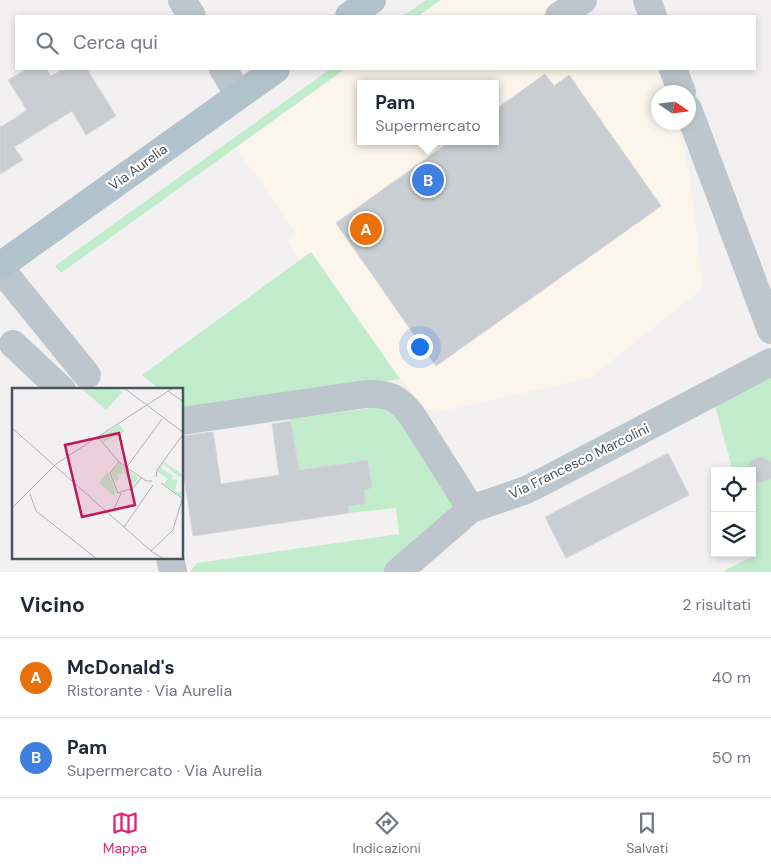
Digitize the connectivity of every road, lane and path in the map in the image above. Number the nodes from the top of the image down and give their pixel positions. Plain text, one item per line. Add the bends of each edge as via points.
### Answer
1 (182, 0) edge
2 (372, 0) edge
3 (583, 0) edge
4 (647, 0) edge
5 (191, 15) edge
6 (350, 15) edge
7 (560, 15) edge
8 (653, 15) edge
9 (224, 70) edge
10 (275, 70) edge
11 (673, 70) edge
12 (679, 85) edge
13 (239, 95) junction
14 (696, 130) edge
15 (0, 267) edge
16 (771, 330) edge
17 (13, 344) dead end
18 (771, 362) edge
19 (87, 375) dead end
20 (60, 388) edge
21 (184, 422) edge
22 (471, 509) junction
23 (400, 571) edge

1 - 5 street
2 - 6 main road
3 - 7 street
4 - 8 street
9 - 13 street
10 - 13 main road, Via Aurelia
11 - 12 street
13 - 15 main road, Via Aurelia
14 - 16 street
15 - 19 street
17 - 20 street
18 - 22 street, Via Francesco Marcolini via 526,490
21 - 22 street via 384,394 393,397 414,417
22 - 23 street, Via Francesco Marcolini

